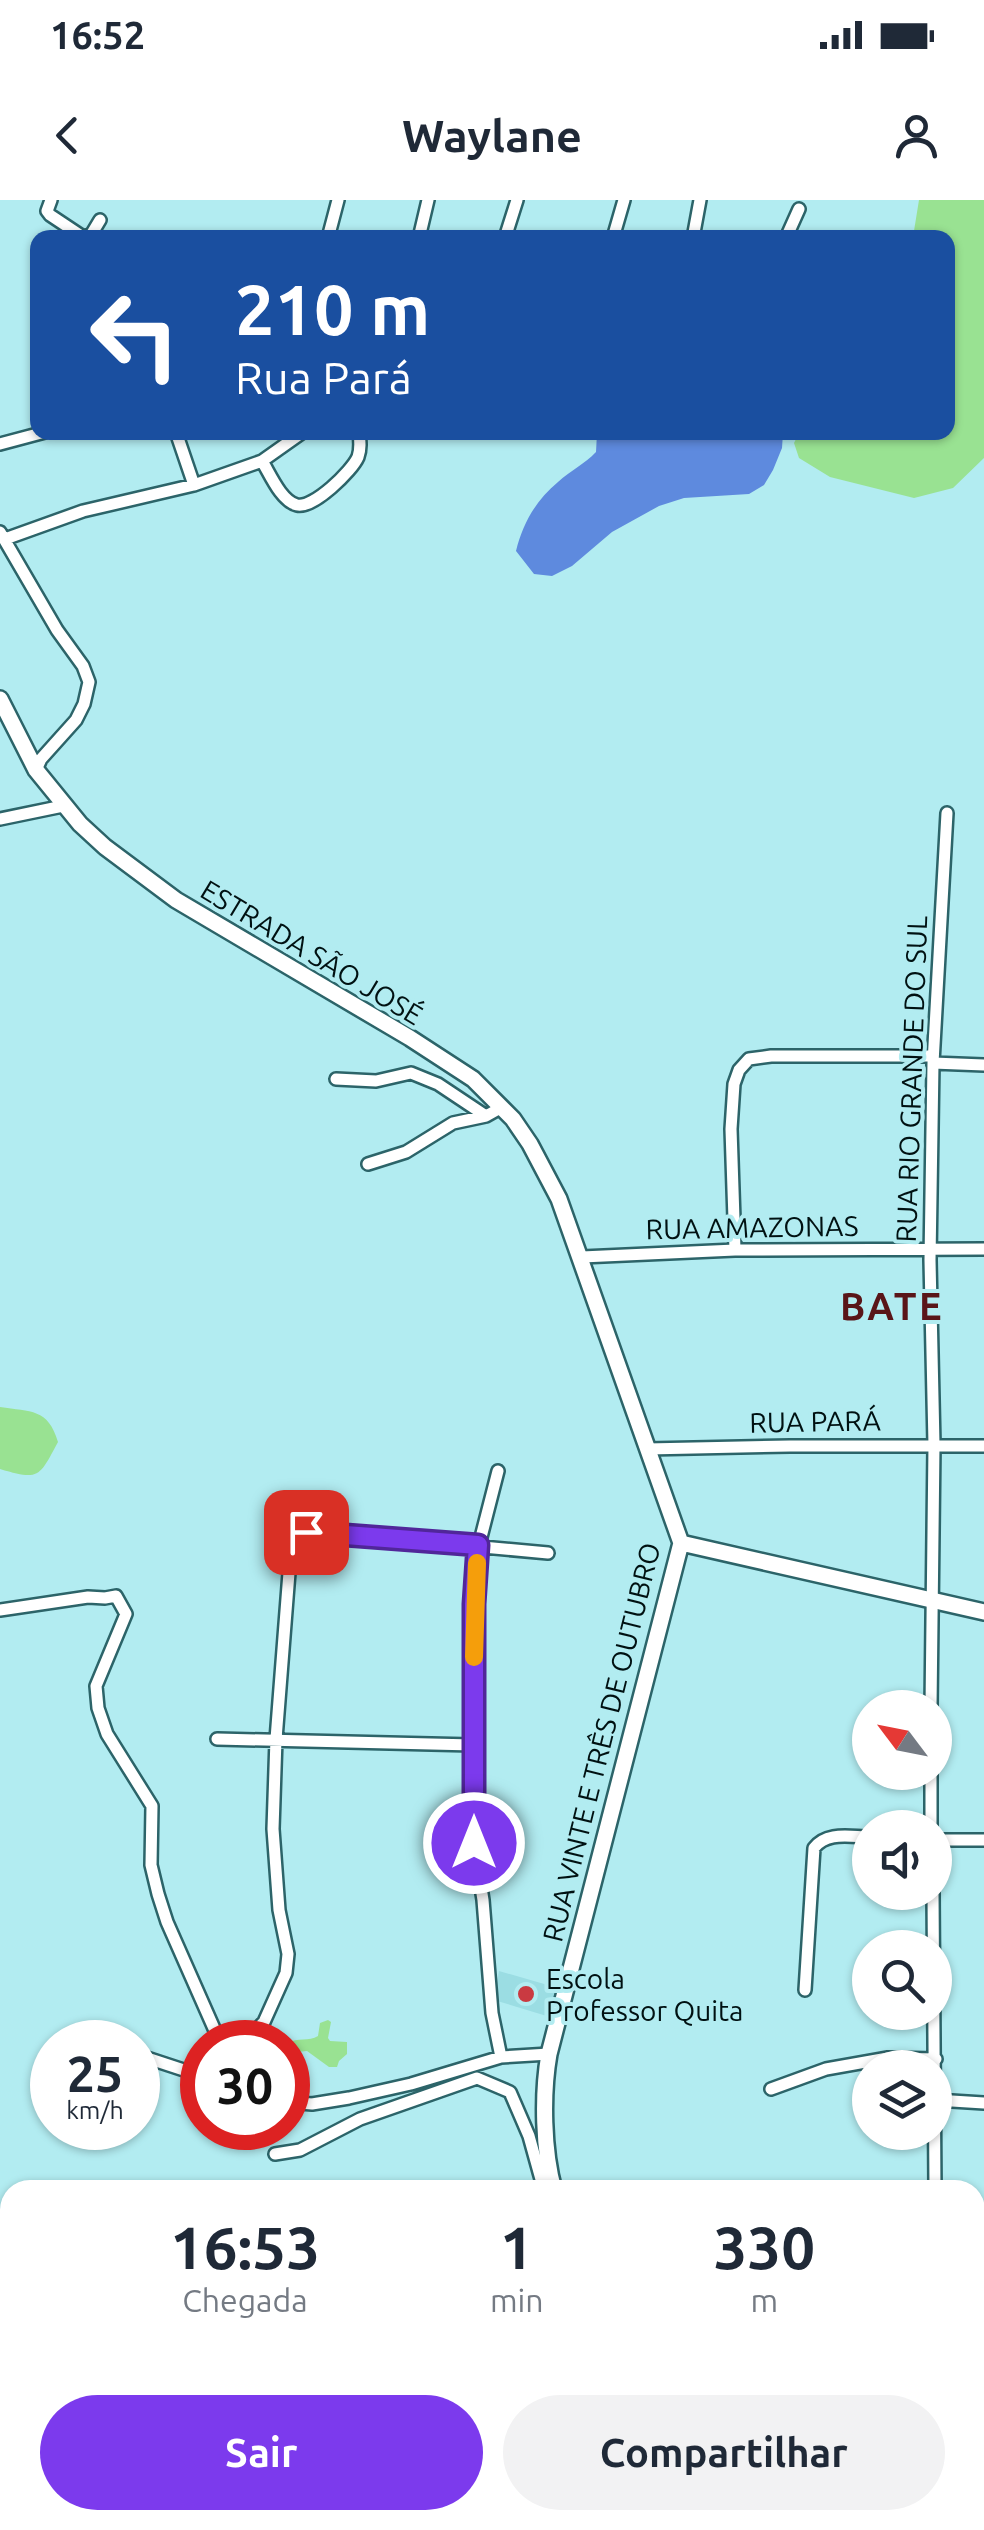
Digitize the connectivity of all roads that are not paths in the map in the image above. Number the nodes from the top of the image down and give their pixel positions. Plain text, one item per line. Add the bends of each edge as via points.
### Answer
1 (51, 200) edge
2 (338, 200) edge
3 (428, 200) edge
4 (517, 200) edge
5 (624, 200) edge
6 (700, 200) edge
7 (800, 209) dead end
8 (100, 220) dead end
9 (71, 230) edge
10 (93, 230) edge
11 (330, 230) edge
12 (421, 230) edge
13 (508, 230) edge
14 (615, 230) edge
15 (694, 230) edge
16 (790, 230) edge
17 (30, 436) edge
18 (179, 440) edge
19 (292, 440) edge
20 (359, 440) edge
21 (0, 444) edge
22 (262, 461) junction
23 (194, 486) junction
24 (2, 536) edge
25 (0, 699) edge
26 (36, 770) junction
27 (63, 806) junction
28 (947, 813) dead end
29 (0, 819) edge
30 (933, 1059) junction
31 (984, 1064) edge
32 (336, 1079) dead end
33 (502, 1108) junction
34 (486, 1116) junction
35 (368, 1164) dead end
36 (930, 1248) junction
37 (984, 1249) edge
38 (735, 1250) junction
39 (582, 1258) junction
40 (934, 1445) junction
41 (984, 1446) edge
42 (647, 1450) junction
43 (498, 1472) dead end
44 (681, 1542) junction
45 (478, 1545) junction
46 (548, 1553) dead end
47 (930, 1600) junction
48 (0, 1610) edge
49 (984, 1612) edge
50 (931, 1690) edge
51 (217, 1738) dead end
52 (276, 1738) junction
53 (474, 1745) junction
54 (852, 1837) edge
55 (952, 1840) edge
56 (984, 1840) edge
57 (933, 1910) edge
58 (805, 1990) dead end
59 (211, 2020) edge
60 (265, 2020) edge
61 (936, 2050) edge
62 (549, 2054) junction
63 (502, 2057) junction
64 (852, 2064) edge
65 (771, 2089) dead end
66 (952, 2101) edge
67 (984, 2103) edge
68 (310, 2104) edge
69 (936, 2150) edge
70 (275, 2154) dead end
71 (541, 2180) edge
72 (551, 2180) edge
73 (936, 2180) edge

1 - 9 street via 50,216
2 - 11 street
3 - 12 street
4 - 13 street
5 - 14 street
6 - 15 street
7 - 16 street
8 - 10 street
17 - 21 street
18 - 23 street
19 - 22 street
20 - 22 street via 352,468 304,505 286,497
22 - 23 street
23 - 24 street
24 - 26 street via 90,682 76,720
25 - 26 street, ESTRADA SÃO JOSÉ
26 - 27 street, ESTRADA SÃO JOSÉ
27 - 29 street
27 - 33 street, ESTRADA SÃO JOSÉ via 176,900 410,1038 473,1079
28 - 30 street, RUA RIO GRANDE DO SUL
30 - 31 street
30 - 36 street, RUA RIO GRANDE DO SUL
30 - 38 street via 750,1059 736,1077 730,1129
32 - 34 street via 376,1081 411,1073
33 - 34 street
33 - 39 street, ESTRADA SÃO JOSÉ via 546,1172
34 - 35 street via 453,1123 406,1152
36 - 37 street, RUA AMAZONAS
36 - 38 street, RUA AMAZONAS
36 - 40 street, RUA RIO GRANDE DO SUL
38 - 39 street, RUA AMAZONAS
39 - 42 street, RUA VINTE E TRÊS DE OUTUBRO
40 - 41 street, RUA PARÁ
40 - 42 street, RUA PARÁ
40 - 47 street, RUA RIO GRANDE DO SUL
42 - 44 street, RUA VINTE E TRÊS DE OUTUBRO
43 - 45 street
44 - 47 street
44 - 62 street, RUA VINTE E TRÊS DE OUTUBRO
45 - 46 street
45 - 52 street via 301,1535 290,1560
45 - 53 street
47 - 49 street
47 - 50 street, RUA RIO GRANDE DO SUL
48 - 59 street via 118,1598 126,1614 96,1686 98,1708 152,1806 151,1866 158,1894
51 - 52 street
52 - 53 street
52 - 60 street via 276,1880 288,1954
53 - 63 street via 474,1843
54 - 58 street via 827,1837 814,1848
55 - 56 street
57 - 61 street
62 - 63 street
62 - 72 street, RUA VINTE E TRÊS DE OUTUBRO via 544,2103
63 - 68 street
64 - 65 street
66 - 67 street
69 - 73 street
70 - 71 street via 300,2150 360,2119 477,2078 510,2092

